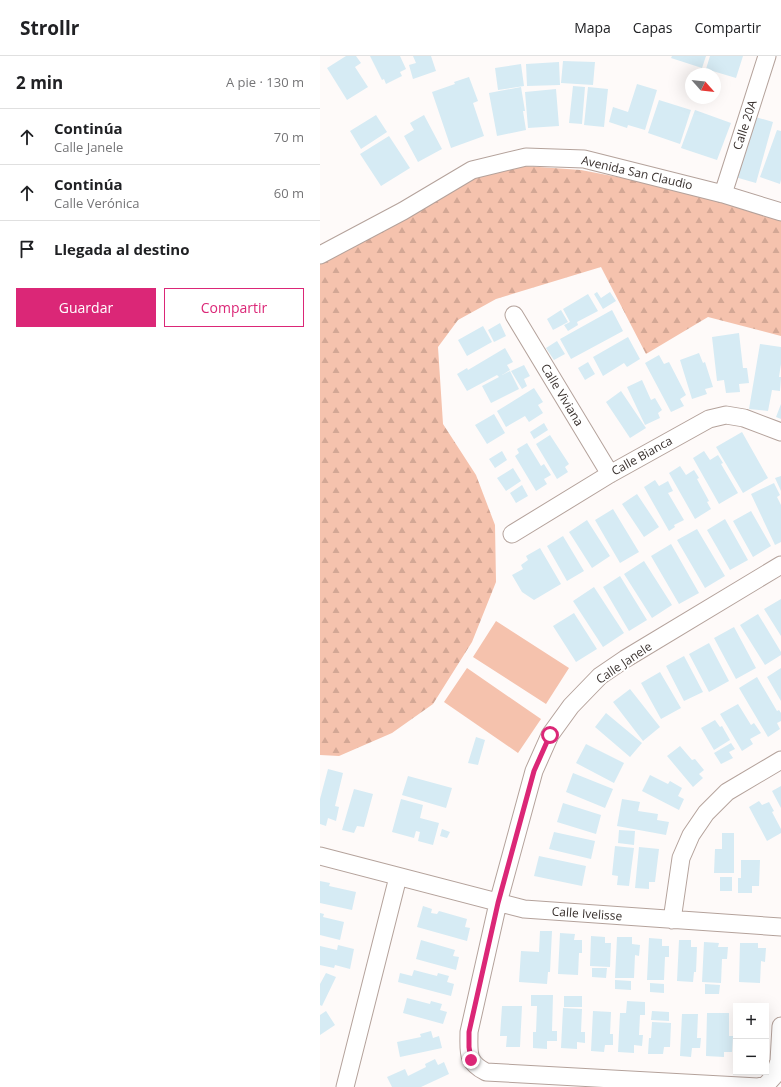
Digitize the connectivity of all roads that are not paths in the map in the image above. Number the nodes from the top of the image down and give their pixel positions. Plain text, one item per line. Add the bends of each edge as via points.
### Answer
1 (767, 56) edge
2 (722, 194) junction
3 (781, 212) edge
4 (320, 255) edge
5 (514, 316) dead end
6 (781, 432) edge
7 (610, 474) junction
8 (512, 534) dead end
9 (781, 565) edge
10 (781, 760) edge
11 (320, 856) edge
12 (398, 877) junction
13 (498, 903) junction
14 (672, 920) junction
15 (781, 927) edge
16 (781, 1026) edge
17 (345, 1087) edge

1 - 2 street, Calle 20A
2 - 3 street, Avenida San Claudio
2 - 4 street, Avenida San Claudio via 584,159 526,158 472,170 403,211
5 - 7 street, Calle Viviana
6 - 7 street, Calle Bianca via 744,418 726,415 709,419
7 - 8 street, Calle Bianca
9 - 13 street, Calle Janele via 625,659 600,676 571,706 550,735 534,771
10 - 14 street via 727,792 691,835 681,858
11 - 12 street, Calle Ivelisse
12 - 13 street, Calle Ivelisse
12 - 17 street
13 - 14 street, Calle Ivelisse via 524,909
13 - 16 street, Calle Janele via 469,1032 471,1060 486,1072 758,1087 766,1085 774,1076 779,1061
14 - 15 street, Calle Ivelisse

